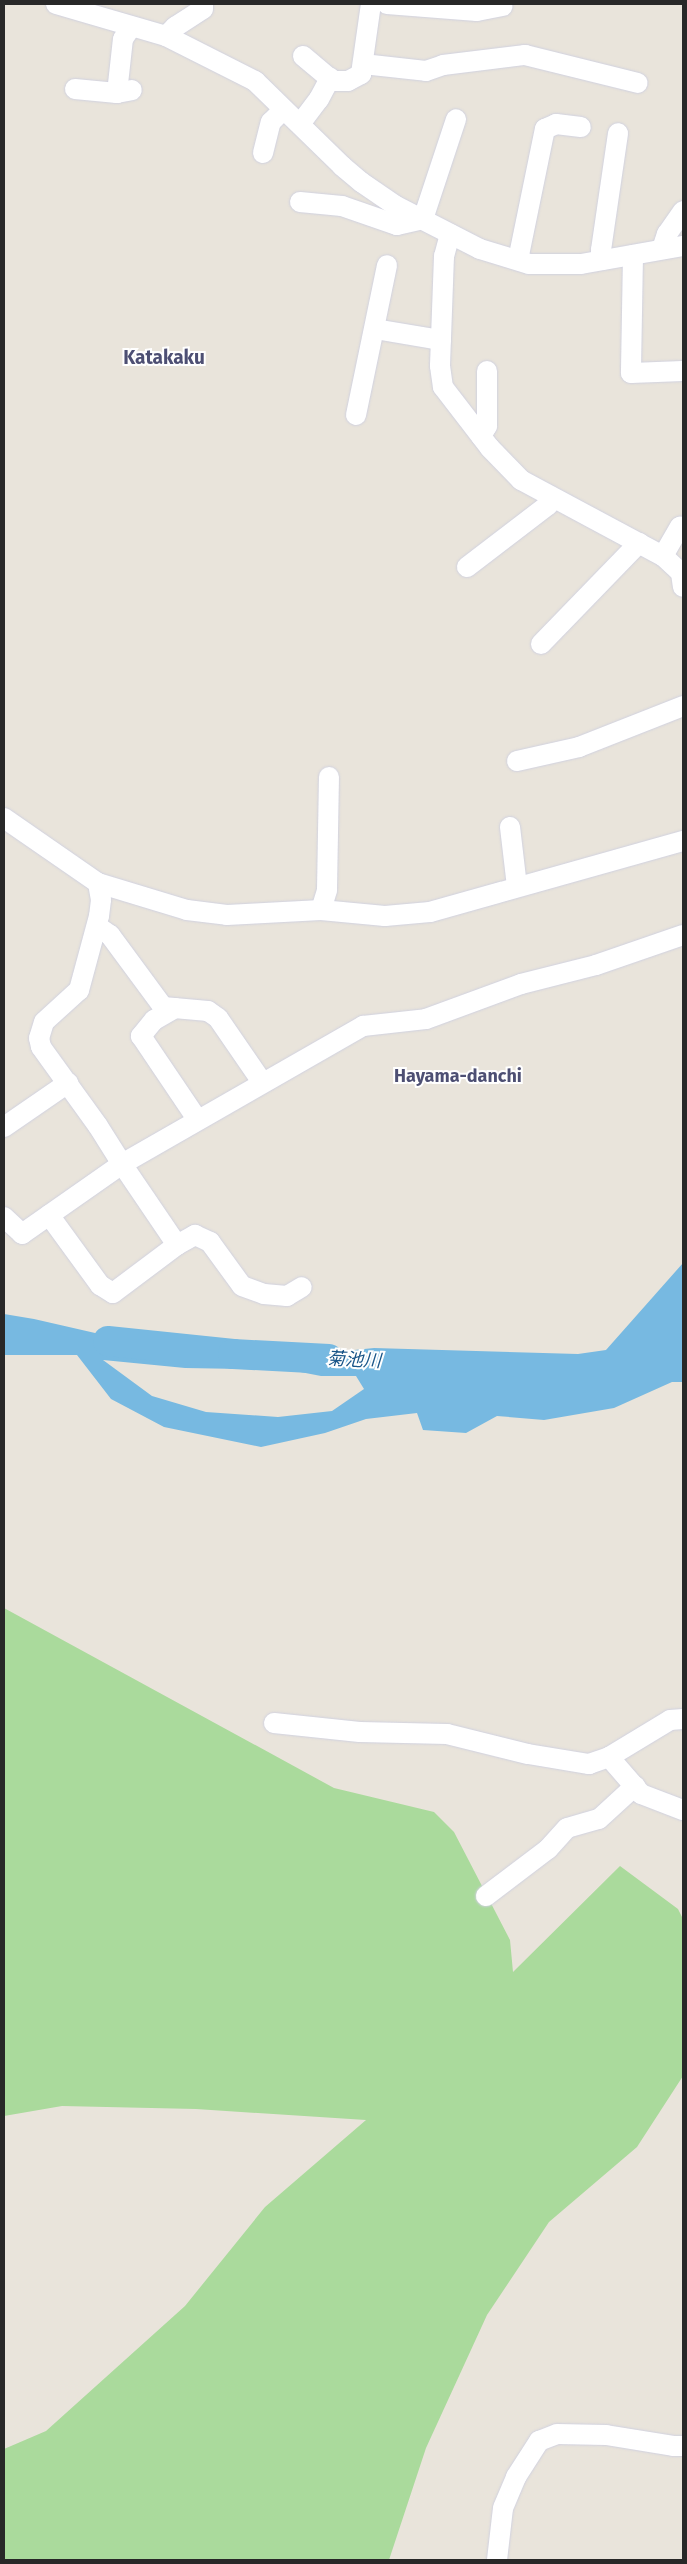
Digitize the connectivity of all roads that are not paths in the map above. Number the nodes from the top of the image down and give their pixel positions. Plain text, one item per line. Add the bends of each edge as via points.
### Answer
1 (56, 4) edge
2 (203, 4) edge
3 (371, 4) edge
4 (387, 4) edge
5 (503, 6) dead end
6 (130, 27) junction
7 (166, 36) junction
8 (303, 56) dead end
9 (363, 64) junction
10 (330, 78) junction
11 (638, 83) dead end
12 (74, 89) dead end
13 (283, 110) junction
14 (456, 119) dead end
15 (300, 124) junction
16 (581, 127) dead end
17 (618, 134) dead end
18 (263, 153) dead end
19 (300, 202) dead end
20 (683, 212) edge
21 (423, 219) junction
22 (450, 234) junction
23 (683, 246) edge
24 (662, 249) junction
25 (633, 255) junction
26 (518, 260) junction
27 (602, 260) junction
28 (387, 265) dead end
29 (375, 329) junction
30 (440, 340) junction
31 (487, 371) dead end
32 (683, 371) edge
33 (356, 415) dead end
34 (481, 436) junction
35 (550, 496) junction
36 (683, 527) edge
37 (639, 543) junction
38 (663, 556) junction
39 (468, 567) dead end
40 (683, 585) edge
41 (541, 644) dead end
42 (683, 706) edge
43 (517, 760) dead end
44 (329, 776) dead end
45 (4, 818) edge
46 (510, 827) dead end
47 (683, 841) edge
48 (98, 883) junction
49 (517, 886) junction
50 (321, 910) junction
51 (97, 926) junction
52 (683, 936) edge
53 (175, 1008) junction
54 (262, 1082) junction
55 (68, 1083) junction
56 (197, 1119) junction
57 (4, 1127) edge
58 (122, 1164) junction
59 (49, 1215) junction
60 (4, 1217) edge
61 (176, 1245) junction
62 (302, 1287) dead end
63 (683, 1719) edge
64 (274, 1723) dead end
65 (609, 1757) junction
66 (635, 1786) junction
67 (683, 1810) edge
68 (486, 1896) dead end
69 (683, 2446) edge
70 (497, 2560) edge

1 - 6 street
2 - 7 street via 203,9
3 - 9 street
4 - 5 street via 478,11
6 - 7 street
6 - 12 street via 123,39 124,91
7 - 13 street via 255,81
8 - 10 street
9 - 10 street via 361,74 348,81
9 - 11 street via 426,71 443,65 525,55
10 - 15 street via 320,98
13 - 15 street
13 - 18 street via 271,122
14 - 21 street
15 - 21 street via 361,182 396,206
16 - 26 street via 556,124 545,129
17 - 27 street
19 - 21 street via 342,206 397,225
20 - 24 street via 667,234
21 - 22 street
22 - 26 street via 480,249
22 - 30 street via 444,256
23 - 24 street
24 - 25 street
25 - 27 street
25 - 32 street via 631,373
26 - 27 street via 529,264 581,264
28 - 29 street
29 - 30 street
29 - 33 street
30 - 34 street via 443,386
31 - 34 street via 487,426
34 - 35 street via 521,480
35 - 37 street
35 - 39 street via 548,505
36 - 38 street
37 - 38 street
37 - 41 street
38 - 40 street via 681,573
42 - 43 street via 579,747
44 - 50 street via 327,890
45 - 48 street
46 - 49 street
47 - 49 street
48 - 50 street via 201,913 245,915
48 - 51 street via 101,900
49 - 50 street via 430,912 385,916
51 - 53 street via 110,935 163,1007
51 - 55 street via 80,990 44,1022 39,1038
52 - 54 street via 596,965 521,984 426,1020 363,1026
53 - 54 street via 208,1011 218,1018
53 - 56 street via 154,1020 141,1036
54 - 56 street
55 - 57 street
55 - 58 street
56 - 58 street
58 - 59 street
58 - 61 street
59 - 60 street via 22,1234
59 - 61 street via 100,1285 113,1293
61 - 62 street via 194,1235 210,1242 242,1286 264,1294 288,1296
63 - 65 street via 670,1720
64 - 65 street via 360,1732 447,1734 528,1754 589,1764
65 - 66 street
66 - 67 street via 641,1794
66 - 68 street via 599,1819 567,1828 548,1848
69 - 70 street via 596,2435 557,2434 539,2441 516,2477 502,2508

